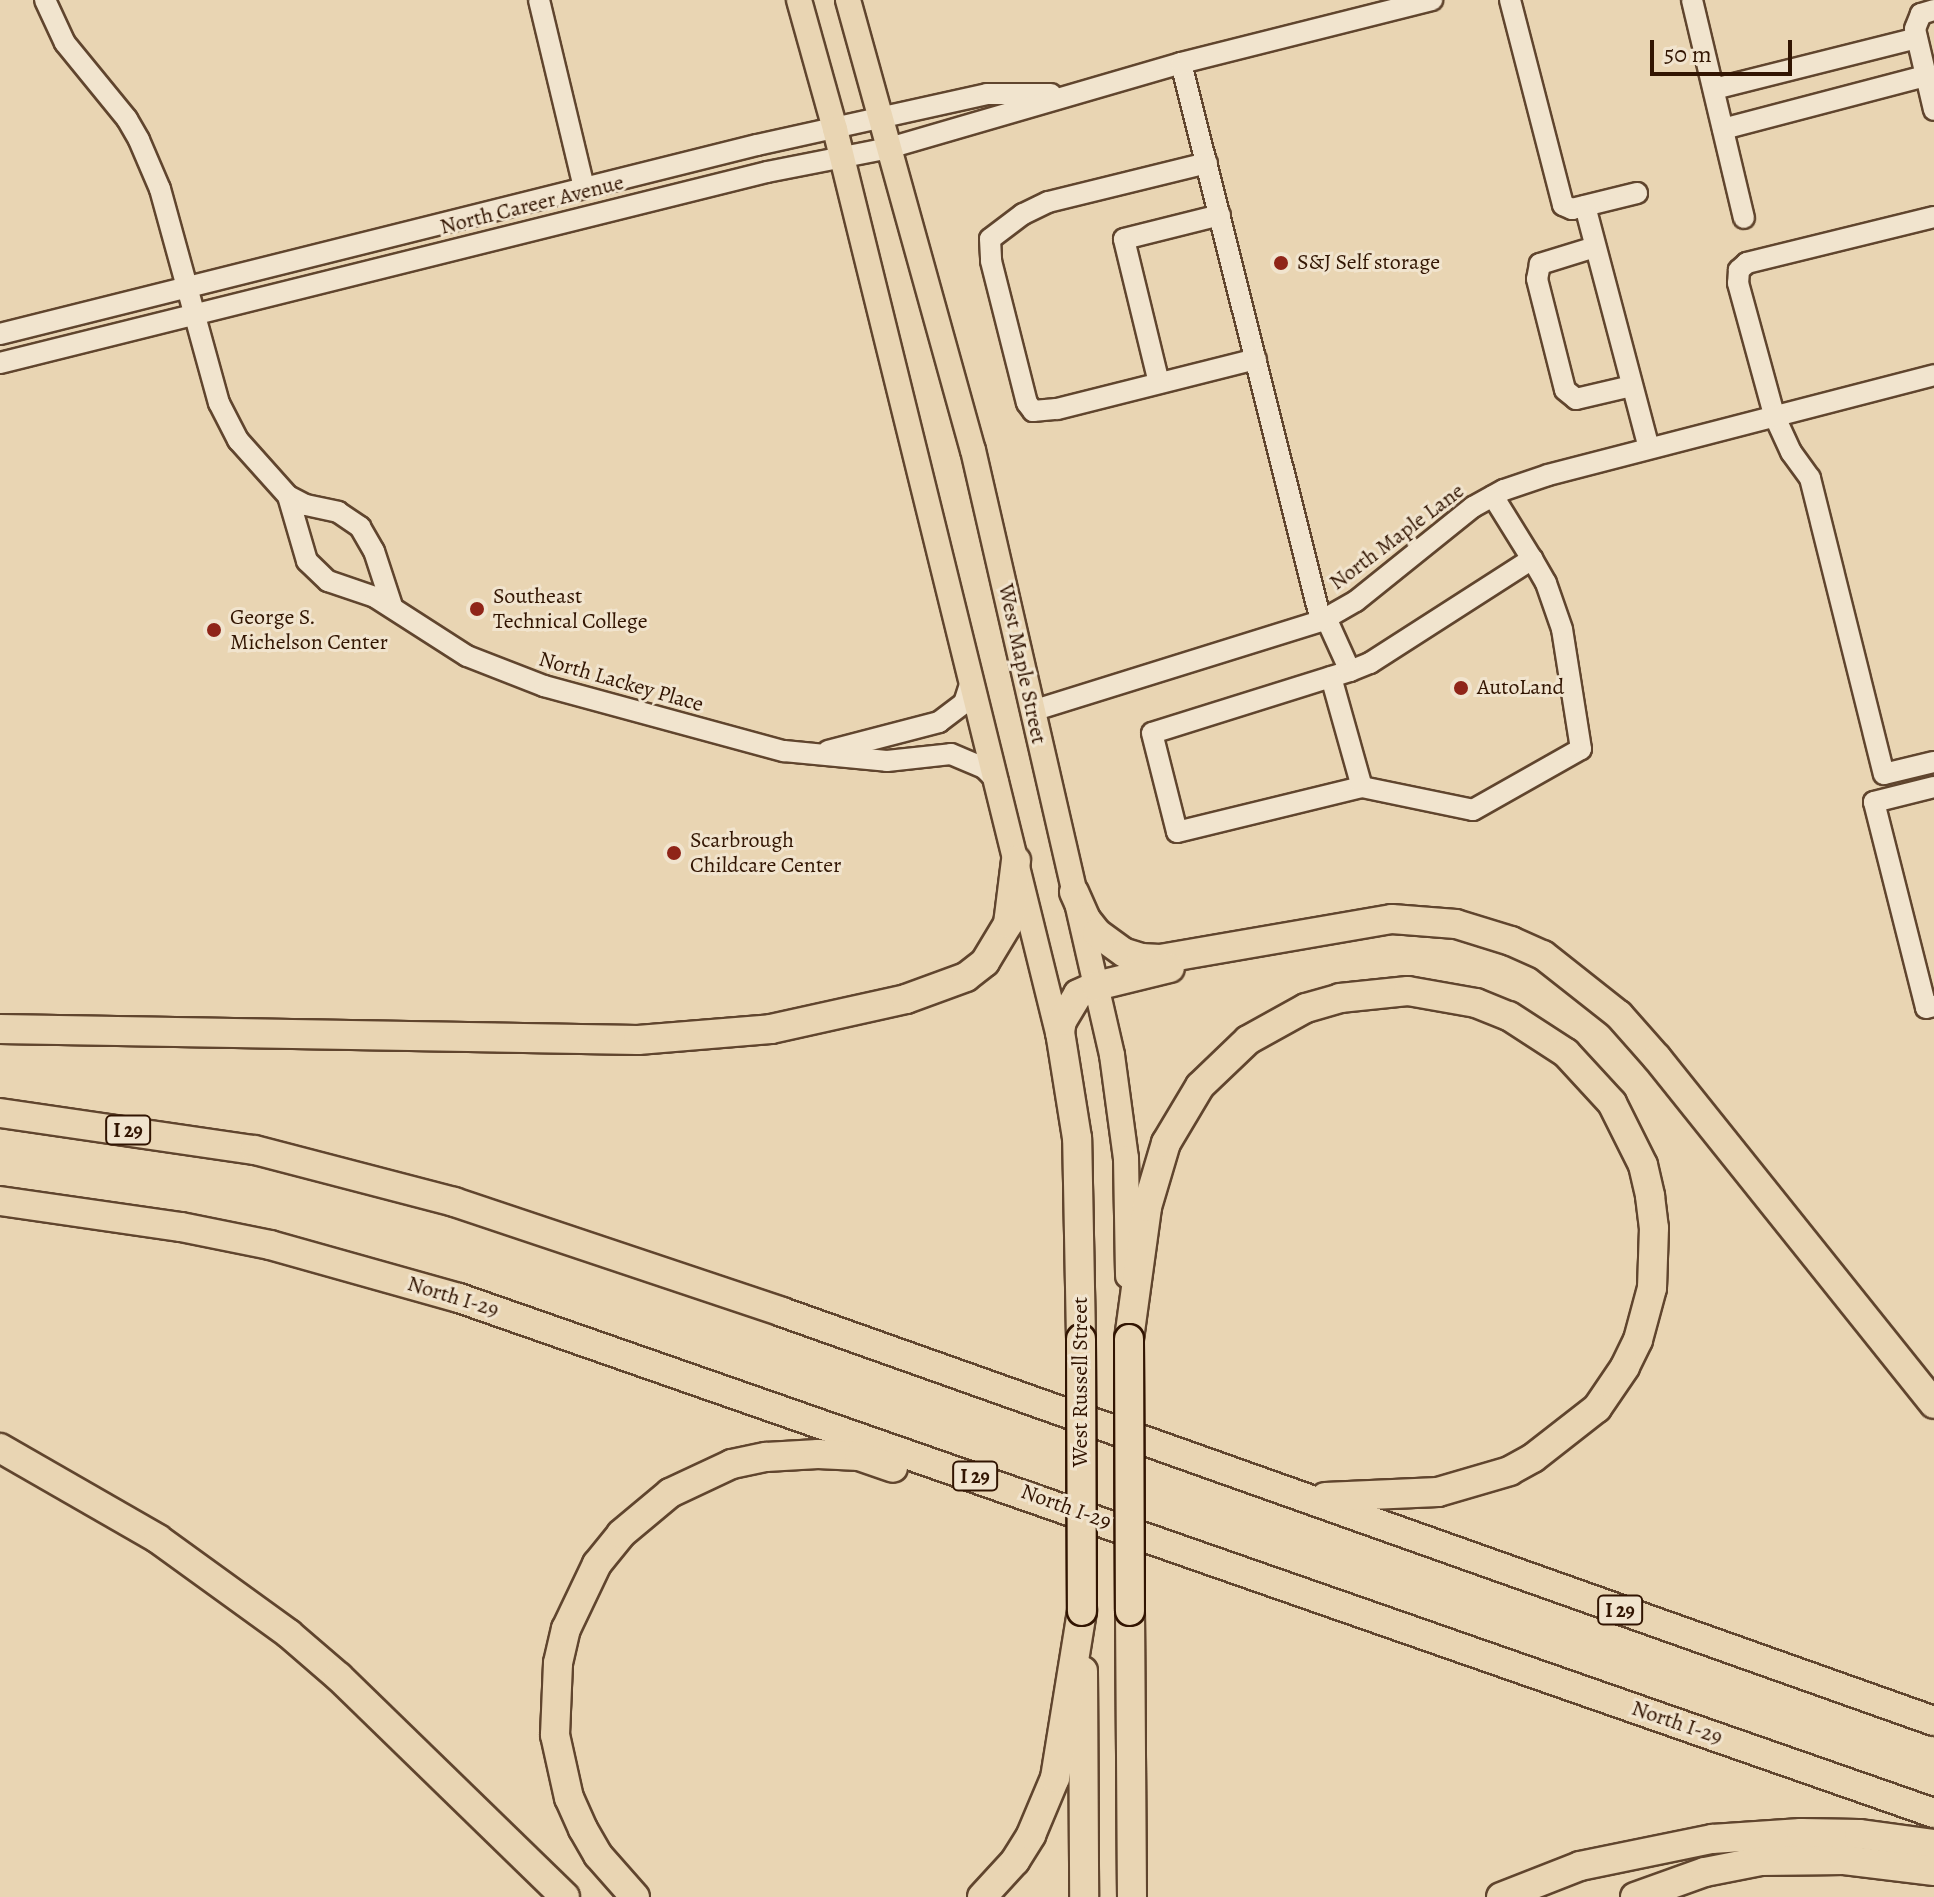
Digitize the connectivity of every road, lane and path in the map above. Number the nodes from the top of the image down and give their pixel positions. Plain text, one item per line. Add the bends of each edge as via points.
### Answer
1 (45, 0) edge
2 (539, 0) edge
3 (799, 0) edge
4 (848, 0) edge
5 (1432, 0) edge
6 (1510, 0) edge
7 (1692, 0) edge
8 (1934, 10) edge
9 (1917, 38) junction
10 (1181, 63) junction
11 (1925, 76) junction
12 (1714, 89) junction
13 (1076, 94) junction
14 (1934, 110) edge
15 (880, 117) junction
16 (835, 129) junction
17 (1723, 129) junction
18 (889, 148) junction
19 (842, 158) junction
20 (1207, 163) junction
21 (584, 188) junction
22 (1637, 193) dead end
23 (1585, 206) junction
24 (1220, 215) junction
25 (1934, 217) edge
26 (1744, 218) dead end
27 (1595, 247) junction
28 (187, 287) junction
29 (195, 315) junction
30 (0, 334) edge
31 (1256, 359) junction
32 (0, 363) edge
33 (1934, 375) edge
34 (1159, 383) junction
35 (1632, 386) junction
36 (1774, 415) junction
37 (1649, 448) junction
38 (288, 496) junction
39 (1493, 496) junction
40 (1532, 559) junction
41 (392, 606) junction
42 (1324, 619) junction
43 (1341, 674) junction
44 (972, 679) junction
45 (1032, 711) junction
46 (806, 755) junction
47 (1934, 762) edge
48 (998, 782) junction
49 (1362, 787) junction
50 (1934, 787) edge
51 (1016, 861) junction
52 (1074, 892) junction
53 (1326, 929) junction
54 (1096, 986) junction
55 (1934, 1006) edge
56 (0, 1029) edge
57 (1065, 1061) junction
58 (0, 1113) edge
59 (0, 1201) edge
60 (1129, 1339) junction
61 (1934, 1404) edge
62 (0, 1448) edge
63 (1039, 1497) junction
64 (1308, 1498) junction
65 (1082, 1611) junction
66 (1934, 1721) edge
67 (1934, 1813) edge
68 (1934, 1844) edge
69 (1934, 1871) edge
70 (565, 1897) edge
71 (635, 1897) edge
72 (982, 1897) edge
73 (1084, 1897) edge
74 (1132, 1897) edge
75 (1501, 1897) edge
76 (1635, 1897) edge

1 - 28 street, North Lackey Place via 65,43 139,140 160,189
2 - 21 street
3 - 16 main road
4 - 15 main road, West Maple Street
5 - 10 street, North Career Avenue
6 - 23 street via 1563,205
7 - 12 street
8 - 9 street via 1916,21
9 - 11 street
9 - 12 street
10 - 13 street, North Career Avenue
10 - 20 street
11 - 14 street
11 - 17 street
12 - 17 street
13 - 15 street, North Career Avenue via 987,94
13 - 18 street, North Career Avenue
15 - 16 street, North Career Avenue
15 - 18 main road, West Maple Street
16 - 19 main road
16 - 21 street, North Career Avenue
17 - 26 street
18 - 19 street, North Career Avenue
18 - 45 main road, West Maple Street via 973,450
19 - 29 street, North Career Avenue via 767,172
19 - 44 main road
20 - 24 street
20 - 34 street via 1048,202 1023,214 990,239 988,247 1033,411
21 - 28 street, North Career Avenue
22 - 23 street
23 - 27 street
24 - 31 street
24 - 34 street via 1124,239
25 - 36 street via 1747,263 1739,270 1743,305
27 - 35 street
27 - 35 street via 1540,264 1537,279 1565,390 1576,399
28 - 29 street, North Lackey Place
28 - 30 street, North Career Avenue
29 - 32 street, North Career Avenue
29 - 38 street, North Lackey Place via 227,421
31 - 34 street
31 - 42 street
33 - 36 street, North Maple Lane
35 - 37 street
36 - 37 street, North Maple Lane
36 - 47 street via 1810,478 1884,774
37 - 39 street, North Maple Lane
38 - 41 street, North Lackey Place via 338,512 360,527
38 - 41 street, North Lackey Place via 302,549 316,571 328,581
39 - 40 street
39 - 42 street, North Maple Lane via 1442,530 1356,601
40 - 43 street via 1370,663
40 - 49 street via 1562,629 1581,749 1473,810
41 - 46 street, North Lackey Place via 440,641 497,670
42 - 43 street
42 - 45 street, North Maple Lane
43 - 49 street
43 - 49 street via 1152,733 1177,832
44 - 46 street, North Lackey Place via 964,703 939,722
44 - 48 main road
45 - 52 main road, West Maple Street
46 - 48 street, North Lackey Place via 887,761 951,754 984,768
48 - 51 main road
50 - 55 street via 1874,802 1926,1008
51 - 56 highway via 1008,924 985,962 966,977 906,999 771,1029 638,1040
51 - 57 main road
52 - 53 highway via 1097,933 1141,958
52 - 54 main road, West Maple Street
53 - 54 highway
53 - 61 highway via 1392,919 1456,924 1532,950 1586,986 1657,1058
54 - 57 highway, West Russell Street via 1078,994 1062,1021
54 - 60 main road, West Maple Street via 1126,1158
57 - 65 highway, West Russell Street, bridge via 1078,1153
58 - 64 highway, I 29 via 255,1150 454,1202
59 - 63 highway, North I-29 / I 29 via 270,1245 430,1289
60 - 64 highway via 1147,1207 1166,1143 1200,1086 1248,1040 1306,1008 1340,998 1408,991 1476,1003 1509,1016 1566,1053 1612,1103 1643,1165 1650,1196 1652,1288 1625,1367 1597,1408 1510,1471 1438,1492
60 - 74 highway, bridge
62 - 70 highway via 158,1539 289,1634
63 - 67 highway, North I-29 / I 29
63 - 71 highway via 970,1494 859,1456 792,1454 732,1464 701,1477 670,1493 621,1534 597,1564 566,1629 558,1663 555,1735 569,1798 583,1829
64 - 66 highway, I 29
65 - 72 highway via 1055,1778 1015,1861
65 - 73 highway, West Russell Street
68 - 75 highway via 1859,1834 1712,1839 1580,1866
69 - 76 highway via 1844,1860 1761,1861 1705,1872

